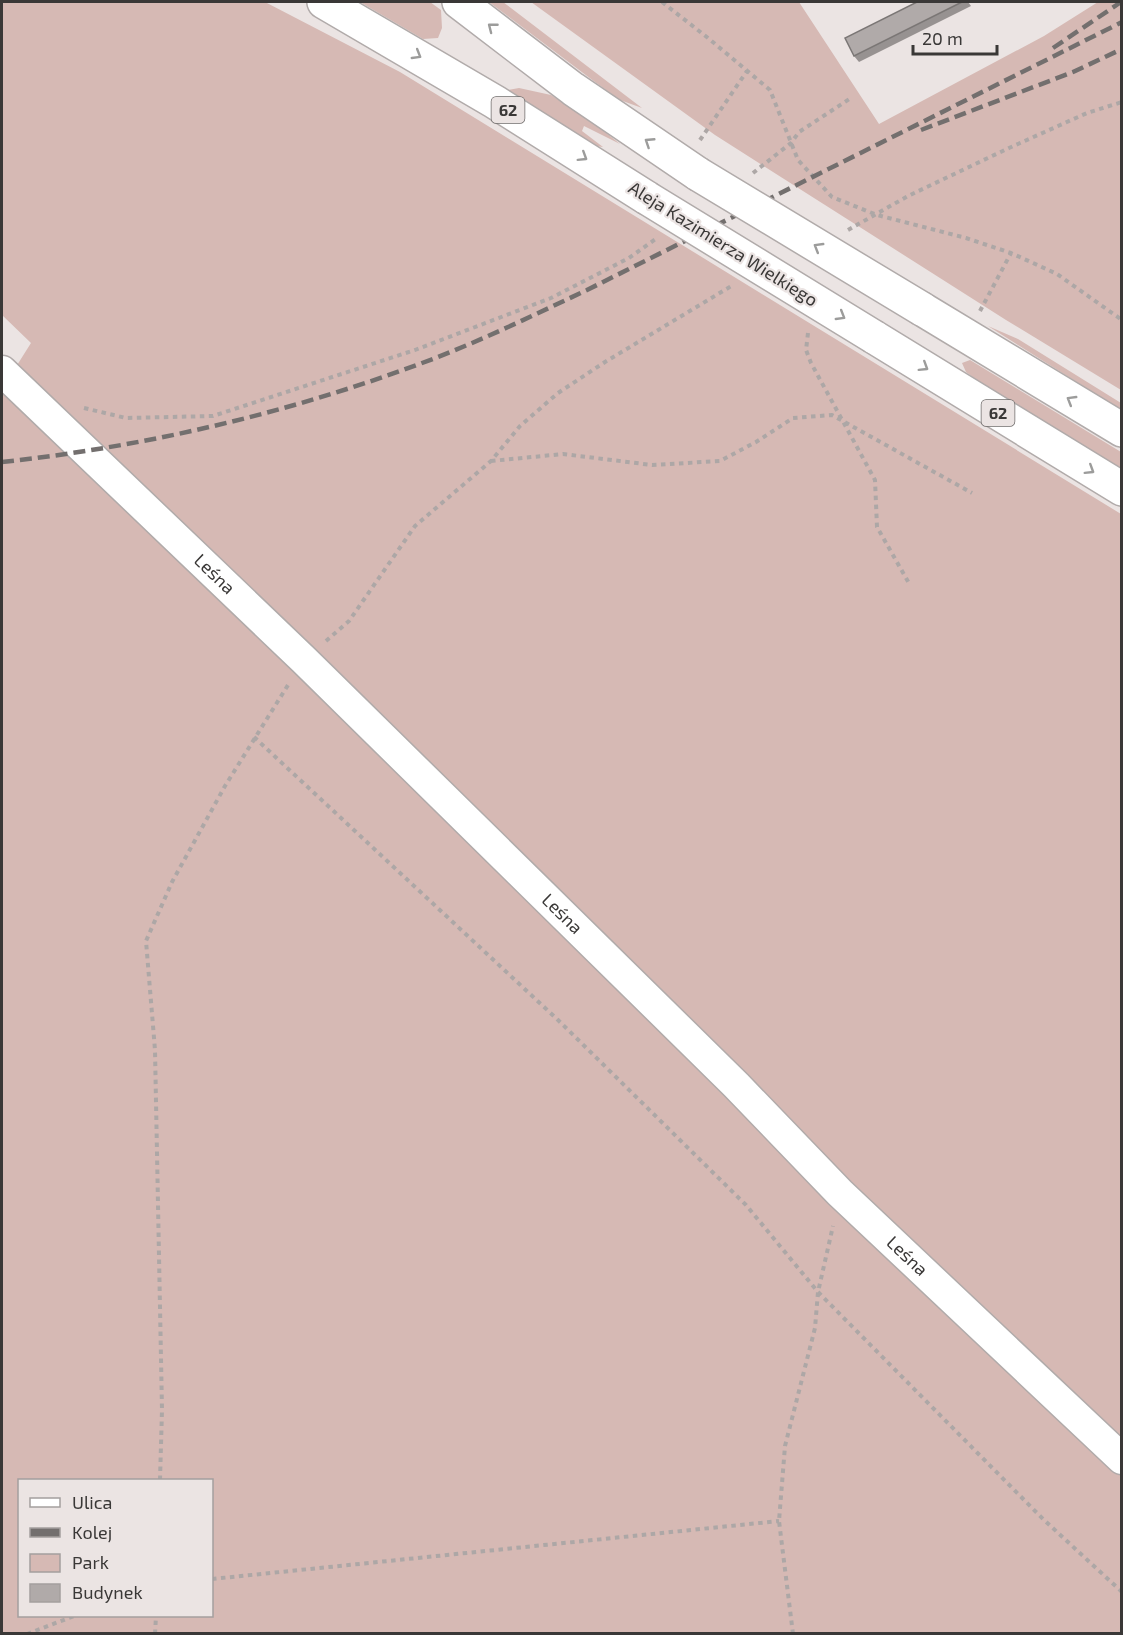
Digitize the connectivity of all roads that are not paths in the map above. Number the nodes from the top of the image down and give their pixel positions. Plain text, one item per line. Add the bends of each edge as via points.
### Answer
1 (324, 2) edge
2 (459, 2) edge
3 (2, 370) edge
4 (1122, 430) edge
5 (1122, 489) edge
6 (1122, 1460) edge

1 -> 5 main road, Aleja Kazimierza Wielkiego / 62, bridge via 495,102
4 -> 2 main road, bridge via 698,174 573,89
3 - 6 street, Leśna via 304,660 736,1085 840,1193

